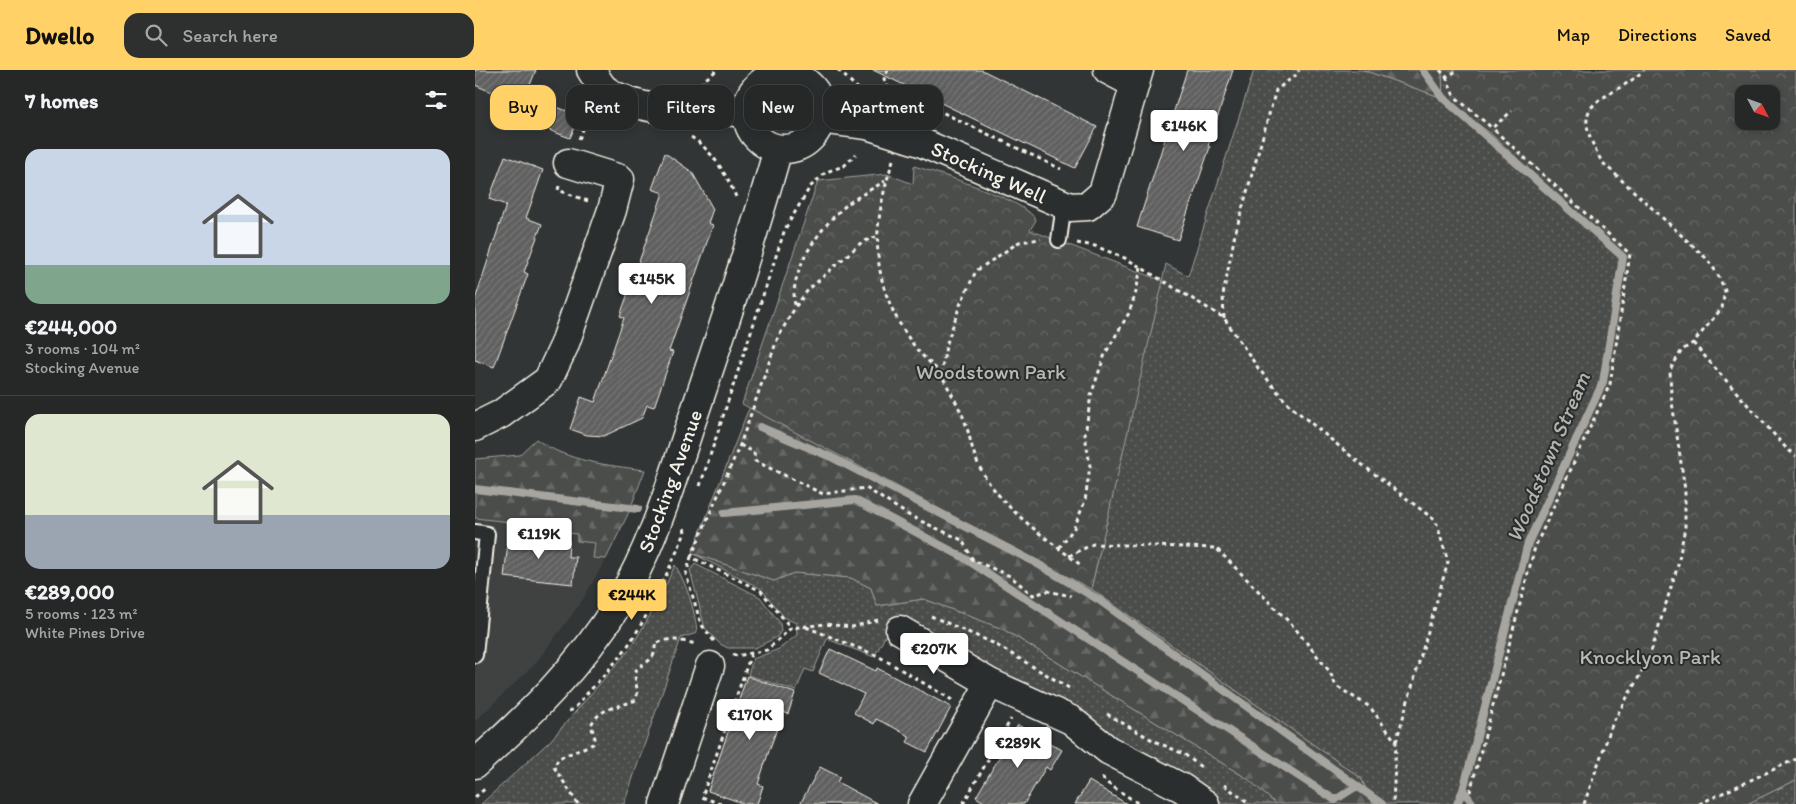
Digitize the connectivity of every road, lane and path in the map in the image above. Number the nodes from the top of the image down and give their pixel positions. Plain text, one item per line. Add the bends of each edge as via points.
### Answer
1 (591, 70) edge
2 (717, 70) edge
3 (838, 70) edge
4 (888, 70) edge
5 (1108, 70) edge
6 (1299, 70) edge
7 (1439, 70) edge
8 (1458, 70) edge
9 (1644, 70) edge
10 (790, 73) edge
11 (1137, 77) edge
12 (1446, 77) junction
13 (702, 85) edge
14 (759, 85) edge
15 (854, 85) edge
16 (1512, 111) dead end
17 (744, 112) edge
18 (820, 119) junction
19 (1492, 128) junction
20 (582, 130) edge
21 (752, 130) edge
22 (900, 135) junction
23 (698, 142) dead end
24 (778, 149) junction
25 (856, 154) dead end
26 (568, 163) junction
27 (1061, 168) dead end
28 (886, 180) junction
29 (590, 205) dead end
30 (736, 205) dead end
31 (1067, 206) junction
32 (876, 237) junction
33 (1059, 240) junction
34 (1141, 267) junction
35 (795, 306) junction
36 (1224, 318) junction
37 (1693, 343) junction
38 (941, 375) junction
39 (475, 427) edge
40 (740, 445) junction
41 (1796, 456) edge
42 (697, 491) dead end
43 (475, 532) edge
44 (1059, 548) junction
45 (1069, 556) junction
46 (691, 557) junction
47 (1082, 566) dead end
48 (1071, 596) dead end
49 (804, 626) dead end
50 (900, 630) dead end
51 (711, 638) junction
52 (717, 653) junction
53 (751, 654) junction
54 (475, 655) edge
55 (990, 683) junction
56 (959, 695) dead end
57 (1015, 712) dead end
58 (1396, 742) junction
59 (1796, 760) edge
60 (475, 764) edge
61 (1102, 773) dead end
62 (1470, 792) dead end
63 (578, 804) edge
64 (664, 804) edge
65 (721, 804) edge
66 (922, 804) edge
67 (963, 804) edge
68 (1139, 804) edge
69 (1205, 804) edge
70 (1393, 804) edge
71 (1584, 804) edge
72 (1699, 804) edge

1 - 17 street via 603,88 635,104
2 - 13 path
3 - 15 path
4 - 27 path via 884,79 887,86
5 - 11 street
6 - 36 path via 1276,90 1235,234 1223,295
7 - 12 path
8 - 12 path
9 - 37 path via 1591,106 1585,122 1602,162 1706,258 1717,272 1725,290 1722,308
10 - 14 street via 769,78
10 - 18 street via 811,86 821,107
11 - 31 street via 1103,192 1088,206
12 - 19 path via 1455,96
16 - 19 path
18 - 22 street, Stocking Well via 867,125
18 - 24 street via 810,139 790,149
19 - 62 path via 1630,254 1610,384 1535,546
20 - 26 path
21 - 24 street via 759,140
22 - 28 path
22 - 31 street, Stocking Well
23 - 30 path via 710,152 736,196
24 - 60 street, Stocking Avenue via 750,247 666,498 631,581 572,669
25 - 42 path via 844,166 826,172 810,187 785,229 720,431
26 - 29 path via 558,190 587,200
26 - 39 street via 620,179 613,210 564,346 548,380 501,414
28 - 32 path
28 - 35 path via 847,205 818,236 797,270 793,295
31 - 33 lane
32 - 35 path via 861,242
32 - 38 path via 877,259 887,302 915,347
33 - 34 path via 1095,246
33 - 38 path via 1047,238 1019,242 976,271 946,346
34 - 36 path
34 - 44 path via 1129,313 1105,354 1091,395 1085,435 1090,466 1085,502 1074,528
35 - 40 path via 778,337
36 - 58 path via 1258,368 1289,404 1436,521 1448,562
37 - 41 path
37 - 71 path via 1682,350 1670,370 1685,490 1685,527 1677,565 1648,661 1613,722
38 - 44 path via 964,419 976,459 992,486 1025,522
40 - 46 path
40 - 48 path via 754,452 755,461 823,494 866,488 910,516 962,540 973,560 1010,576 1033,595 1048,592
43 - 54 lane via 487,534
44 - 45 path
45 - 47 path
45 - 58 path via 1093,544 1216,548 1294,627 1330,672 1336,686 1370,707
46 - 51 path via 686,574 701,624
46 - 53 path via 761,591 791,628 767,650
49 - 56 path via 878,656 955,702
50 - 55 street
51 - 52 path
51 - 63 path via 697,644 658,642 650,661 637,668 634,676 639,692 636,700 596,715 591,725 595,738 593,744 559,758 554,767
52 - 53 path
52 - 64 street
53 - 65 path via 702,797
55 - 66 street
55 - 69 street via 1071,720 1108,750 1182,788
57 - 67 path
58 - 70 path
59 - 72 path
61 - 68 path via 1104,781

